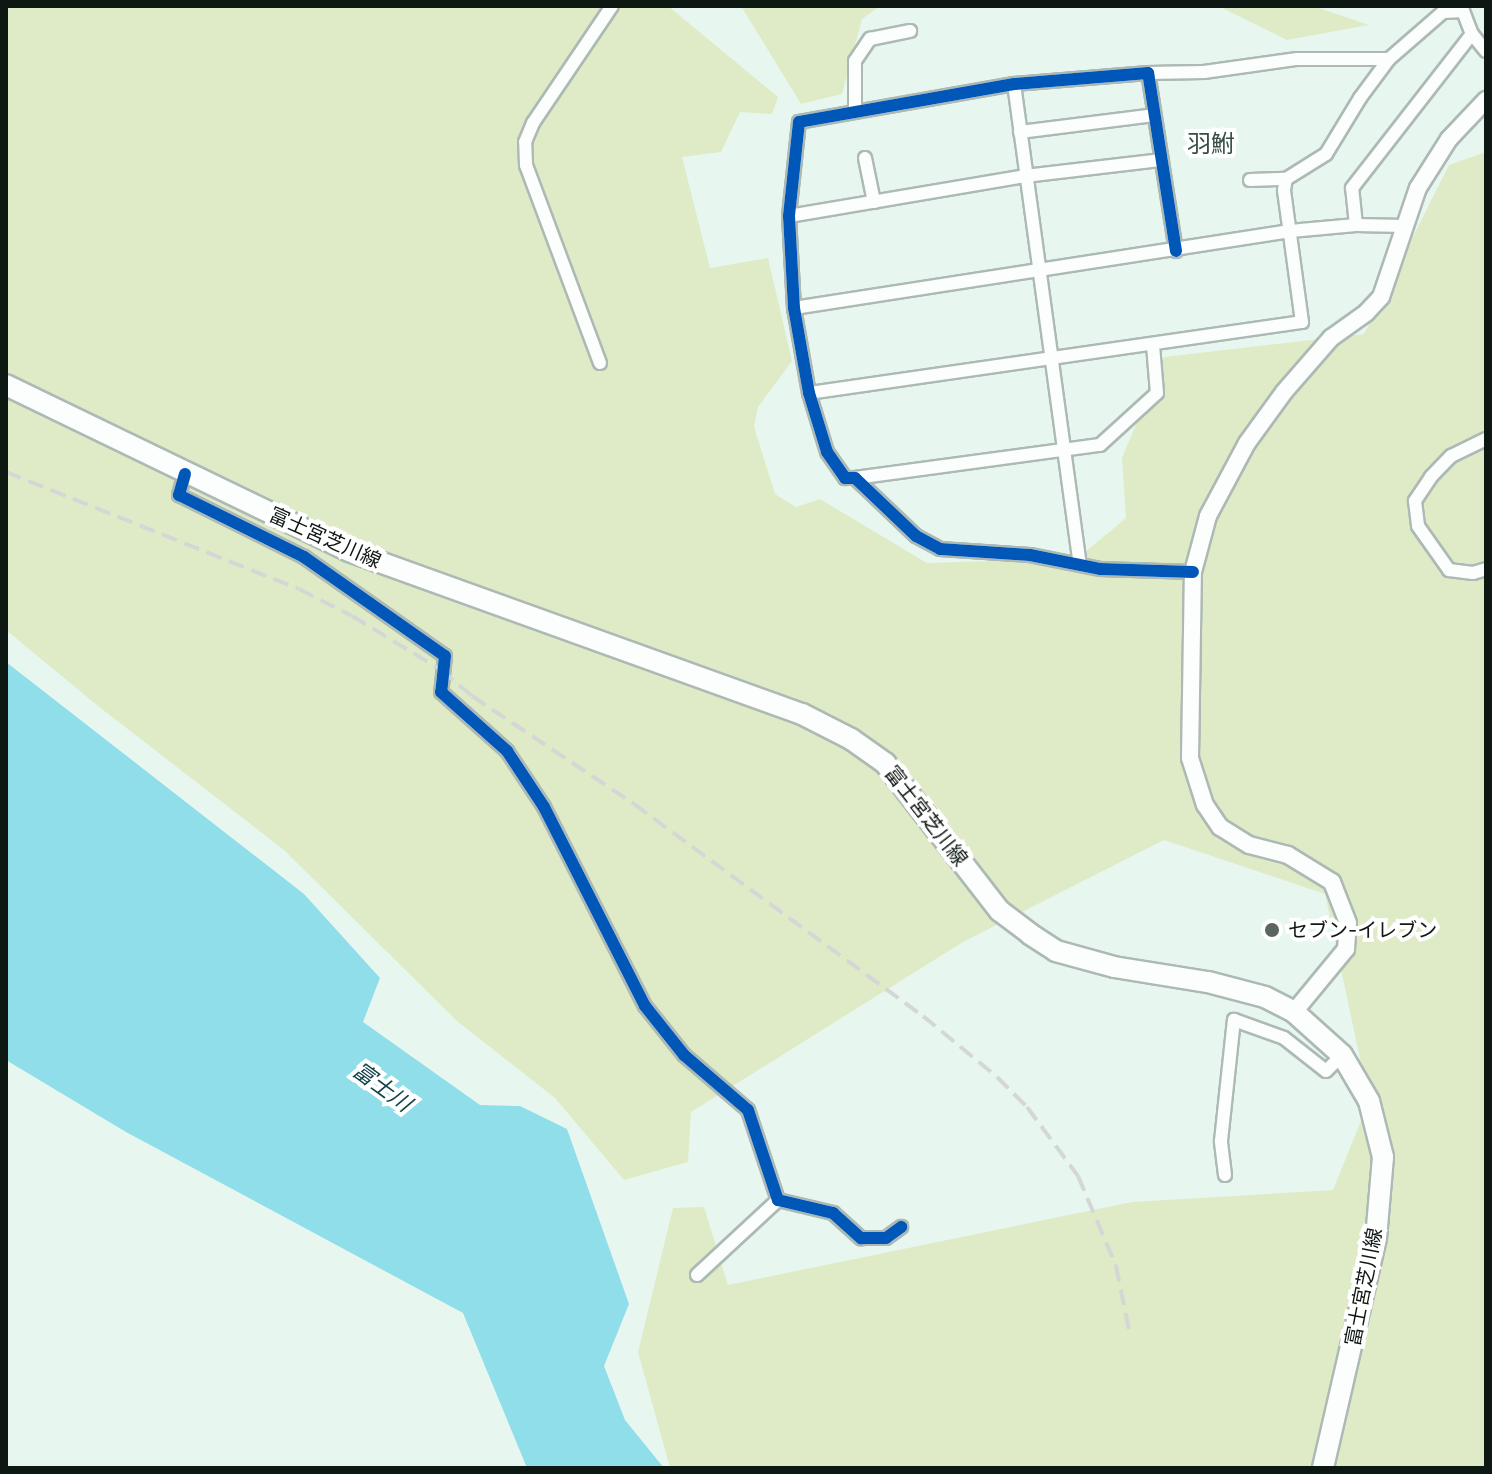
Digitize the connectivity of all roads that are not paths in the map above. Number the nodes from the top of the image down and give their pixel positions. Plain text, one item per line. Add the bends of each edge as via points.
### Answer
1 (612, 6) edge
2 (1463, 8) edge
3 (910, 31) dead end
4 (1472, 34) junction
5 (1486, 51) edge
6 (1389, 59) junction
7 (1148, 73) junction
8 (1014, 84) junction
9 (1486, 100) edge
10 (855, 112) junction
11 (1154, 115) junction
12 (1020, 132) junction
13 (865, 158) dead end
14 (1162, 160) junction
15 (1025, 176) junction
16 (1286, 179) junction
17 (1250, 180) dead end
18 (874, 202) junction
19 (789, 216) junction
20 (1356, 225) junction
21 (1405, 226) junction
22 (1290, 231) junction
23 (1176, 251) junction
24 (1037, 268) junction
25 (794, 308) junction
26 (1153, 345) junction
27 (1049, 357) junction
28 (600, 363) dead end
29 (6, 385) edge
30 (809, 393) junction
31 (1486, 439) edge
32 (1064, 450) junction
33 (185, 474) junction
34 (855, 478) junction
35 (1080, 563) junction
36 (1486, 569) edge
37 (1193, 572) junction
38 (1294, 1012) junction
39 (1342, 1055) junction
40 (1225, 1175) dead end
41 (778, 1200) junction
42 (901, 1227) dead end
43 (697, 1275) dead end
44 (1323, 1468) edge

1 - 28 street via 525,142 526,165
2 - 4 street
2 - 6 street via 1443,12
3 - 10 street via 870,39 862,50 855,61
4 - 5 street
4 - 20 street via 1352,188
6 - 7 street via 1297,59 1204,72
6 - 16 street via 1326,154
7 - 8 street
7 - 11 street
8 - 10 street
8 - 12 street
9 - 21 street via 1449,139 1418,188
10 - 19 street via 799,122
11 - 12 street
11 - 14 street
12 - 15 street
13 - 18 street
14 - 15 street
14 - 23 street
15 - 18 street
15 - 24 street
16 - 17 street
16 - 22 street
18 - 19 street
19 - 25 street
20 - 21 street
20 - 22 street
21 - 37 street via 1381,297 1331,338 1247,443 1208,516
22 - 23 street
22 - 26 street via 1302,322
23 - 24 street
24 - 25 street
24 - 27 street
25 - 30 street
26 - 27 street
26 - 32 street via 1157,393 1100,445
27 - 30 street
27 - 32 street
29 - 33 main road, 富士宮芝川線
30 - 34 street via 827,452 845,478
31 - 36 street via 1451,456 1415,501 1418,526 1449,570
32 - 34 street
32 - 35 street
33 - 38 main road, 富士宮芝川線 via 349,551 802,714 885,763 1000,911 1056,951 1114,967 1208,982 1265,997
33 - 41 street via 179,495 304,557 445,656 441,692 507,751 544,807 645,1006 684,1055 748,1110
34 - 35 street via 916,536 940,549
35 - 37 street via 1100,569
37 - 38 street via 1190,758 1205,805 1220,827 1249,845 1288,855 1332,882 1348,923 1346,949
38 - 39 main road, 富士宮芝川線
39 - 40 street via 1326,1071 1284,1038 1234,1020 1221,1141
39 - 44 main road, 富士宮芝川線 via 1369,1101 1383,1157 1376,1238
41 - 42 street via 833,1213 861,1238 886,1238
41 - 43 street

